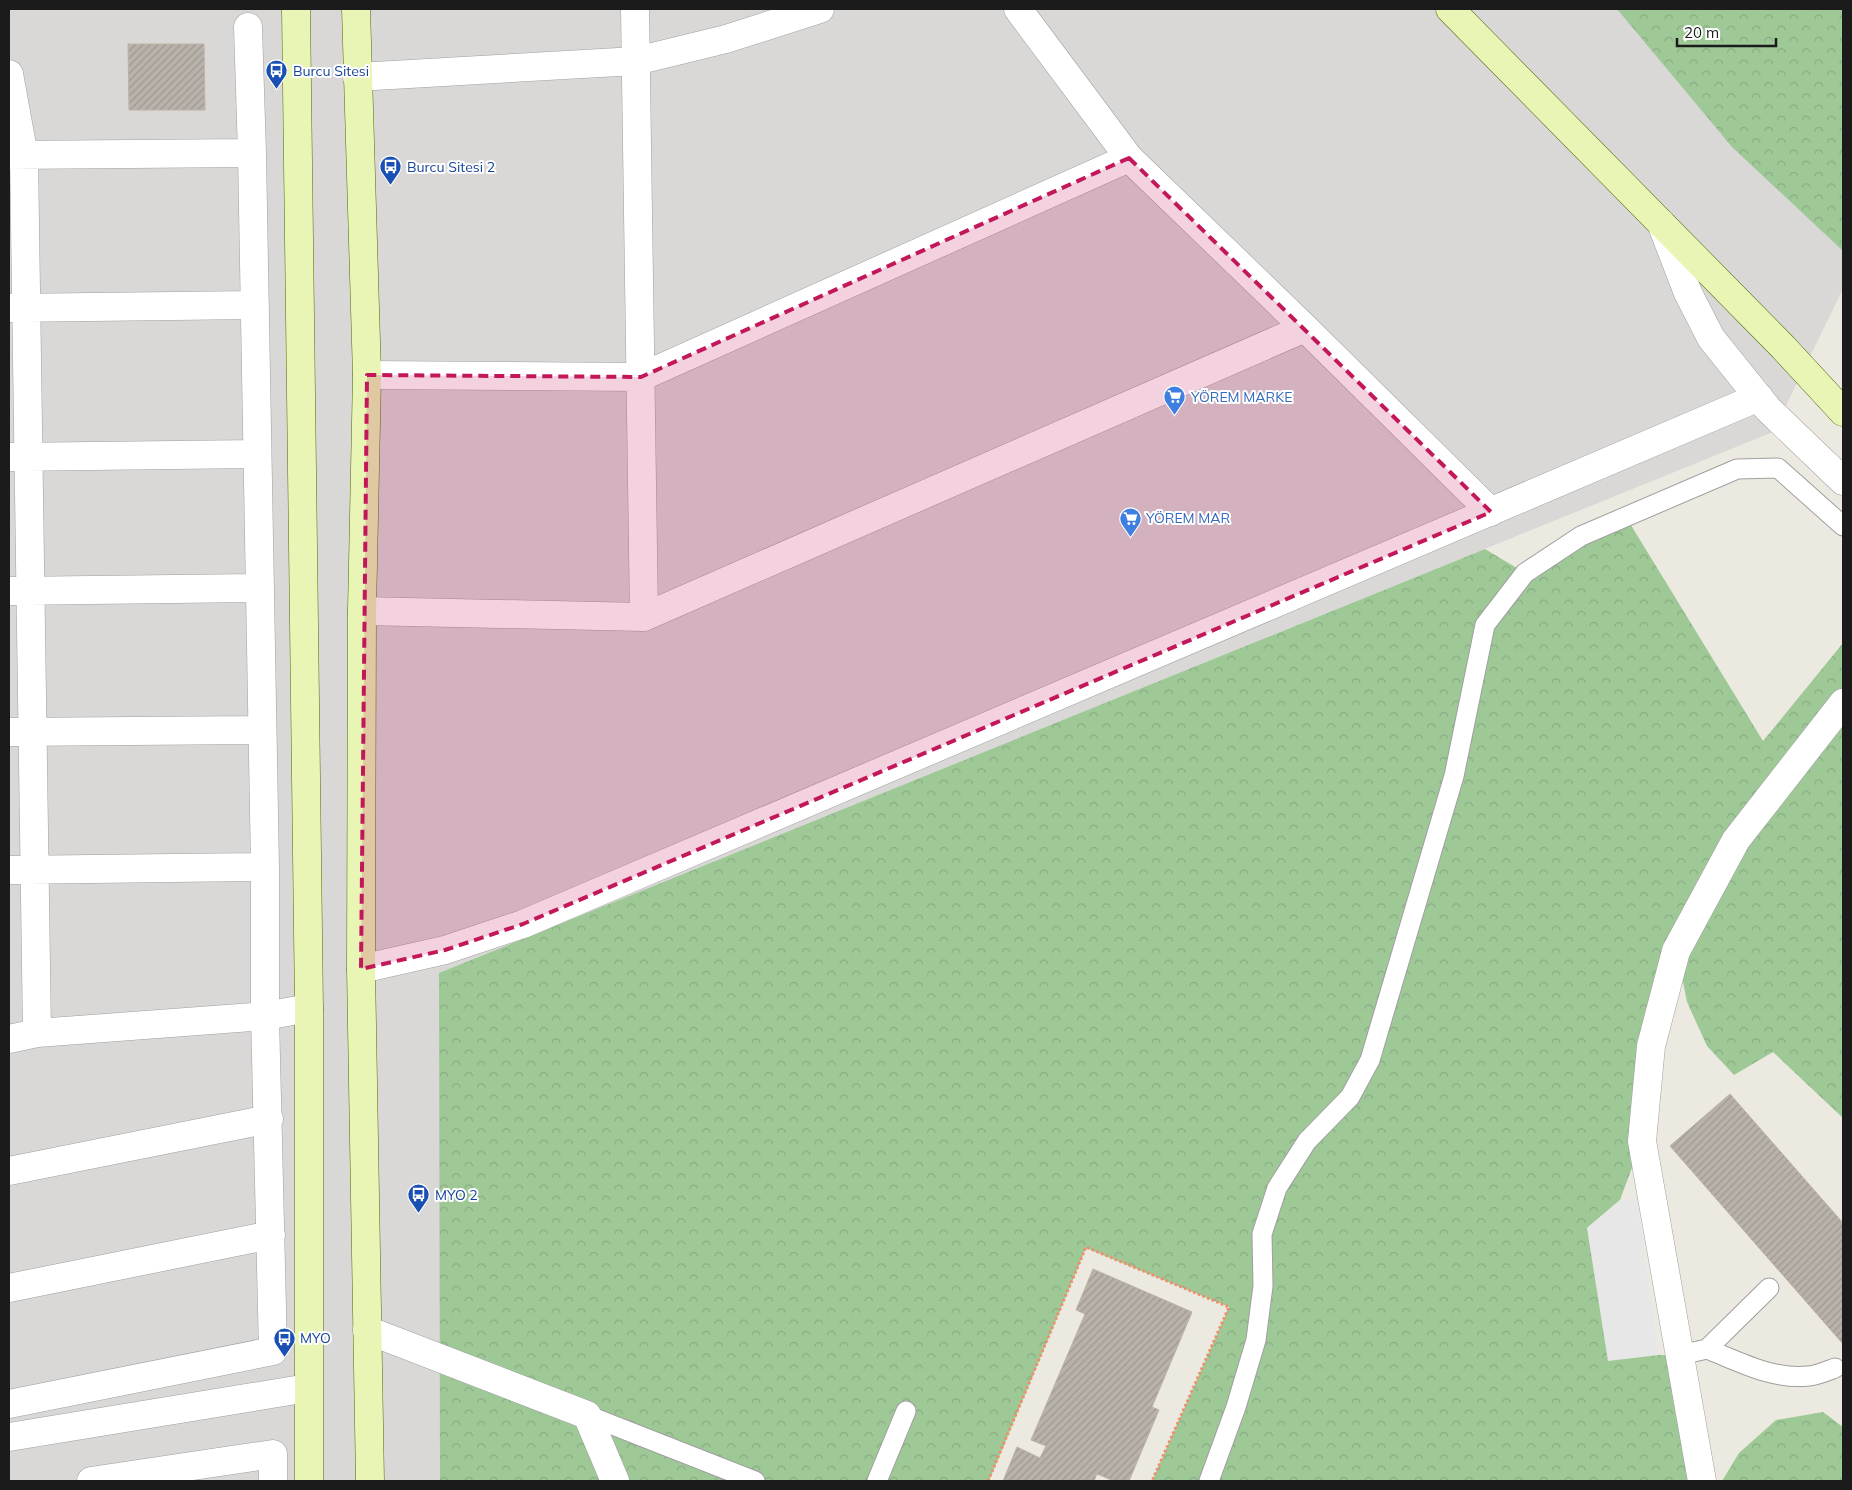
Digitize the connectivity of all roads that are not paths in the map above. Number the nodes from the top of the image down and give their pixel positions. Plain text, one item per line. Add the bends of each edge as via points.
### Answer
1 (296, 9) edge
2 (356, 9) edge
3 (635, 9) edge
4 (820, 9) edge
5 (1018, 9) edge
6 (1450, 9) edge
7 (248, 27) dead end
8 (636, 61) junction
9 (9, 74) edge
10 (357, 77) junction
11 (252, 153) junction
12 (16, 155) edge
13 (1129, 158) junction
14 (1661, 223) junction
15 (255, 305) junction
16 (18, 308) edge
17 (1305, 328) junction
18 (367, 376) junction
19 (641, 377) junction
20 (1759, 397) junction
21 (1843, 412) edge
22 (257, 454) junction
23 (19, 457) edge
24 (1843, 482) edge
25 (1491, 512) junction
26 (1843, 526) edge
27 (260, 588) junction
28 (20, 591) edge
29 (362, 612) junction
30 (644, 617) junction
31 (1843, 703) edge
32 (262, 730) junction
33 (21, 732) edge
34 (265, 867) junction
35 (22, 870) edge
36 (361, 968) junction
37 (309, 1008) junction
38 (265, 1016) junction
39 (37, 1033) junction
40 (9, 1039) edge
41 (269, 1119) junction
42 (9, 1172) edge
43 (271, 1235) junction
44 (9, 1288) edge
45 (1769, 1288) dead end
46 (366, 1330) junction
47 (1707, 1349) junction
48 (1680, 1355) junction
49 (1835, 1368) dead end
50 (308, 1388) junction
51 (9, 1404) edge
52 (906, 1411) dead end
53 (587, 1415) junction
54 (9, 1437) edge
55 (91, 1481) edge
56 (273, 1481) edge
57 (309, 1481) edge
58 (370, 1481) edge
59 (615, 1481) edge
60 (755, 1481) edge
61 (877, 1481) edge
62 (1209, 1481) edge
63 (1702, 1481) edge

1 - 37 main road
2 - 10 main road
3 - 8 street
4 - 8 street via 726,39
5 - 13 street
6 - 14 main road
7 - 11 street
8 - 10 street
8 - 19 street
9 - 12 street
10 - 18 main road
11 - 12 street
11 - 15 street
12 - 16 street
13 - 17 street
13 - 19 street
14 - 20 street via 1688,293 1711,338
14 - 21 main road
15 - 16 street
15 - 22 street
16 - 23 street
17 - 25 street
17 - 30 street
18 - 19 street
18 - 29 main road
19 - 30 street
20 - 24 street
20 - 25 street
22 - 23 street
22 - 27 street
23 - 28 street
25 - 36 street via 524,924 445,950
26 - 62 lane via 1778,468 1737,469 1582,536 1525,573 1485,626 1454,776 1370,1060 1350,1097 1307,1141 1277,1188 1262,1234 1263,1286 1256,1340
27 - 28 street
27 - 32 street
28 - 33 street
29 - 30 street
29 - 36 main road
31 - 48 street via 1736,840 1676,951 1651,1046 1642,1141
32 - 33 street
32 - 34 street
33 - 35 street
34 - 35 street
34 - 38 street
35 - 39 street
36 - 46 main road
37 - 38 street
37 - 50 main road
38 - 39 street
38 - 41 street
39 - 40 street
41 - 42 street
41 - 43 street
43 - 44 street
43 - 51 street via 273,1351
45 - 47 lane
46 - 53 street
46 - 58 main road
47 - 48 lane
47 - 49 lane via 1763,1372 1787,1377 1811,1376
48 - 63 street
50 - 54 street
50 - 57 main road
52 - 61 lane
53 - 59 street
53 - 60 lane
55 - 56 street via 273,1454

